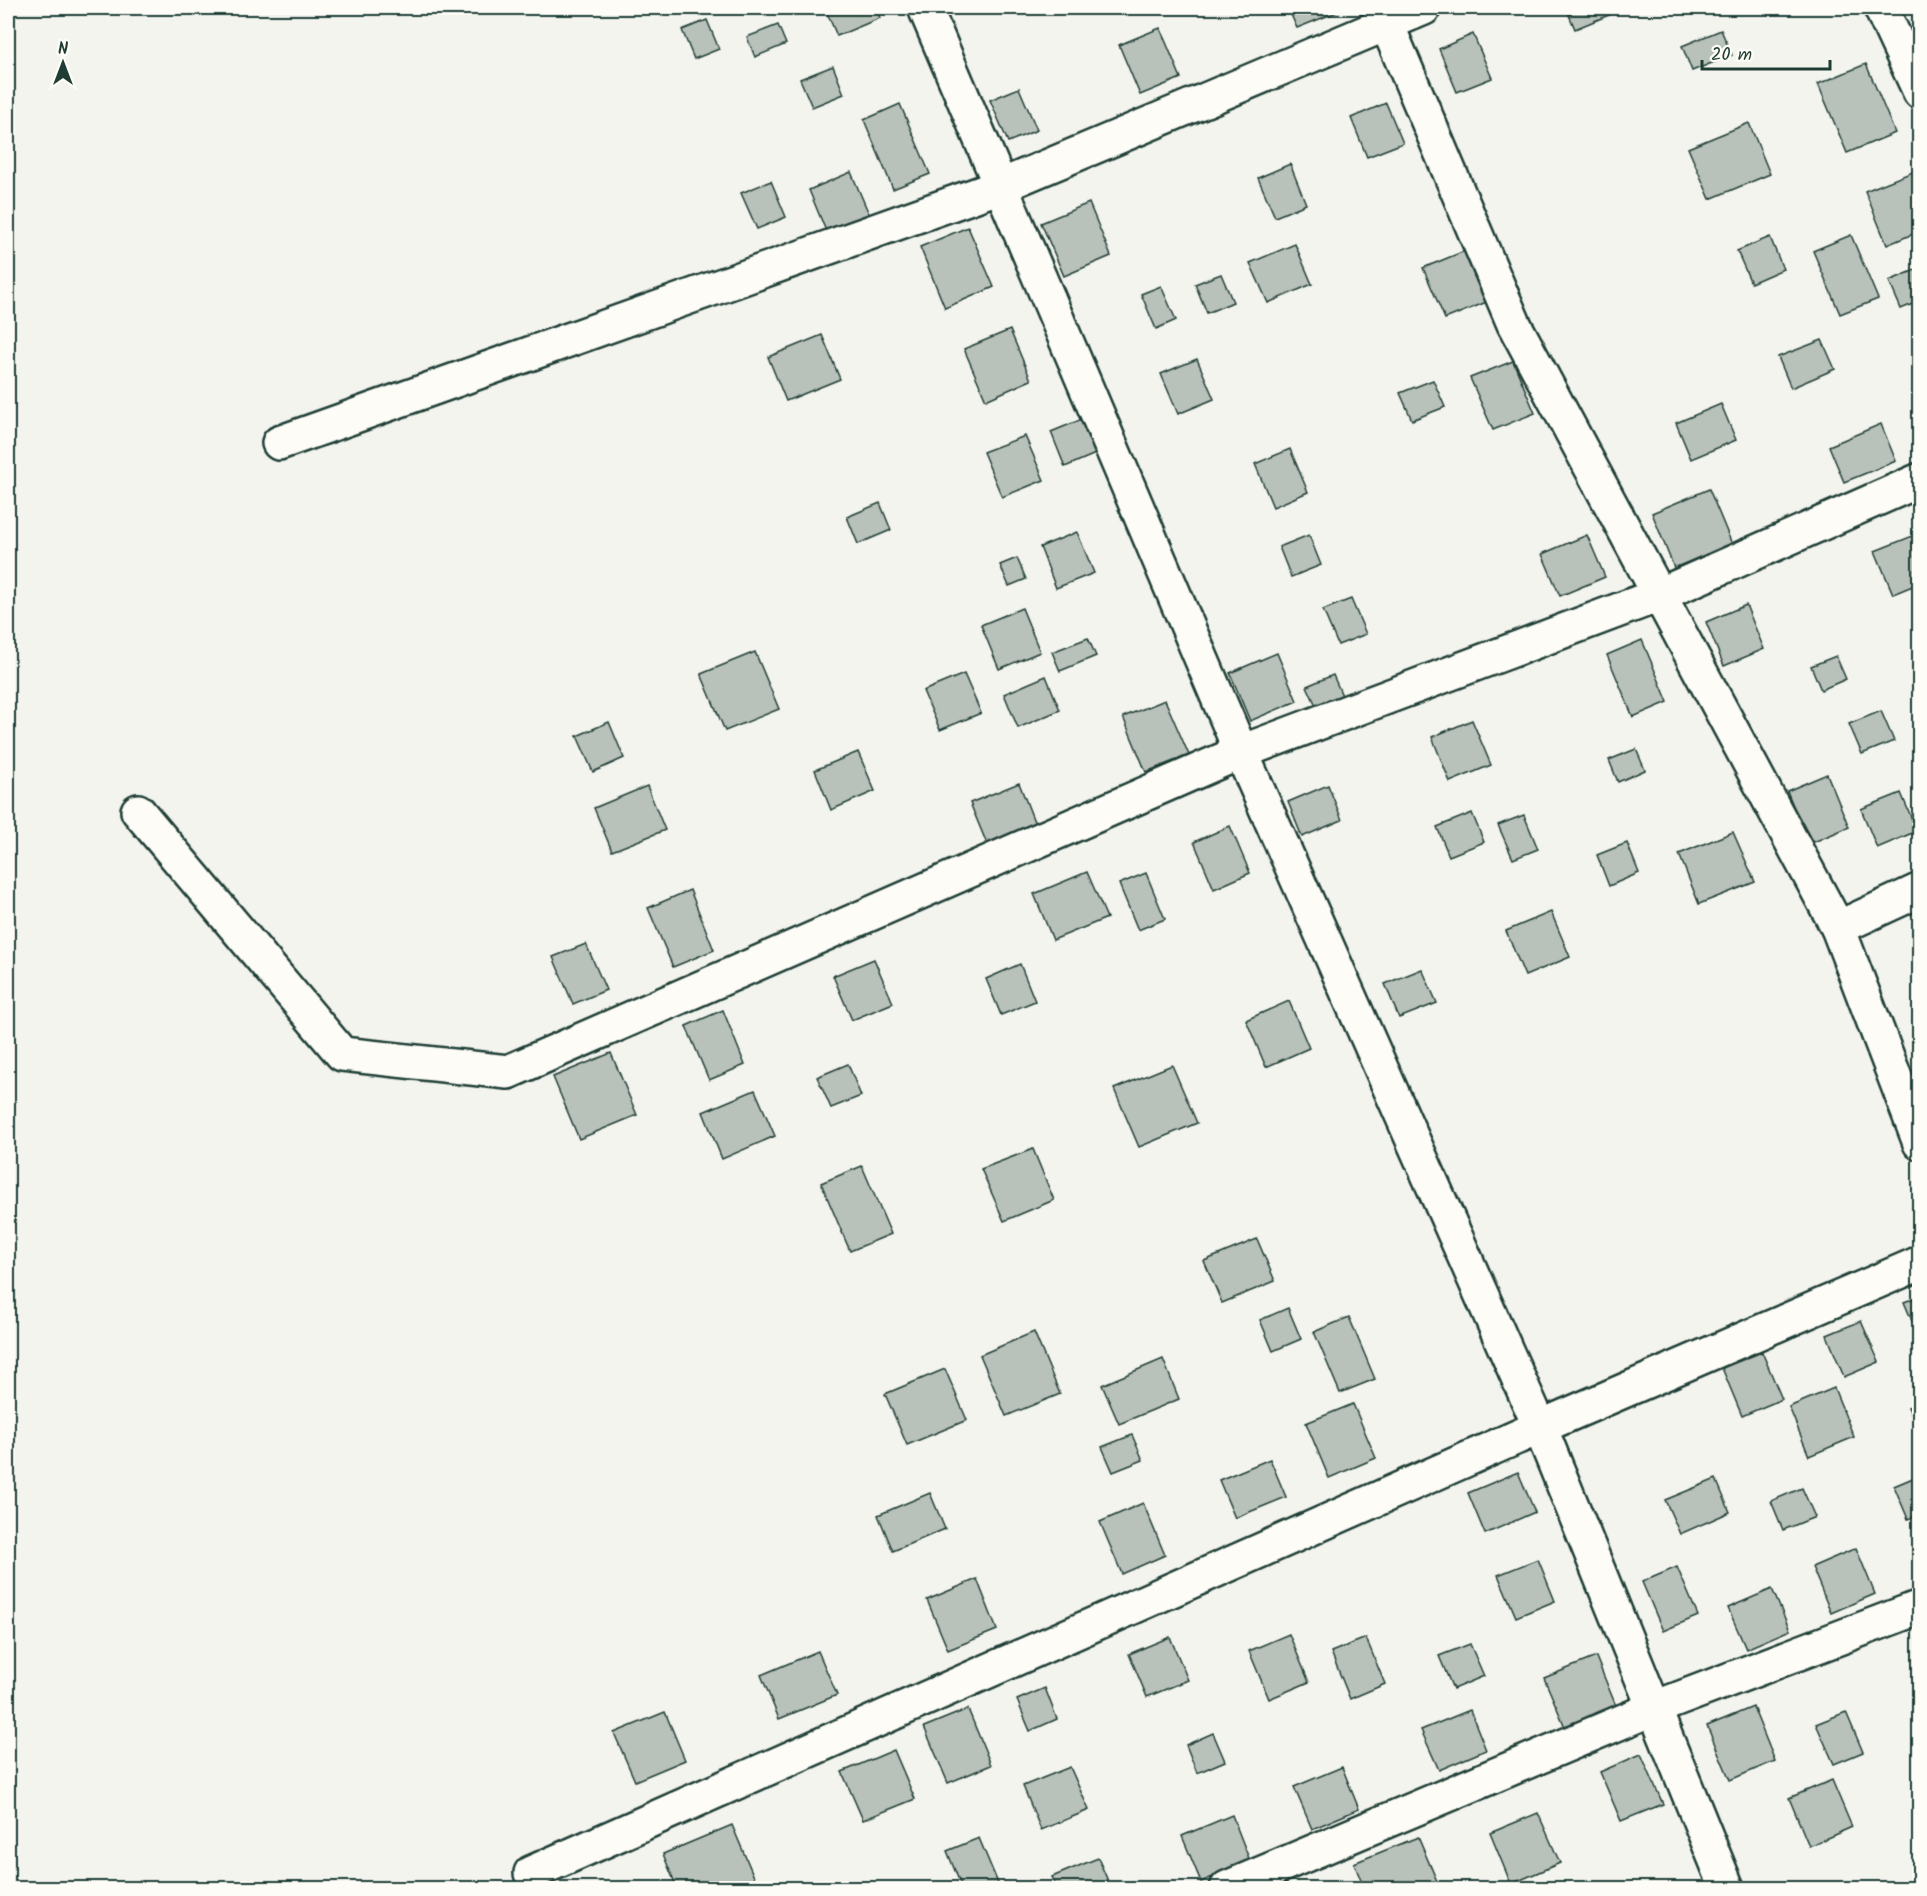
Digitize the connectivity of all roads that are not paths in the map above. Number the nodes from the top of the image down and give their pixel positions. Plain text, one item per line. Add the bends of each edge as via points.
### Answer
1 (925, 8) edge
2 (1424, 8) edge
3 (1881, 8) edge
4 (1383, 16) edge
5 (1920, 92) edge
6 (1001, 186) junction
7 (279, 443) dead end
8 (1920, 480) edge
9 (1659, 595) junction
10 (1241, 752) junction
11 (138, 811) dead end
12 (1920, 890) edge
13 (1838, 928) junction
14 (1920, 1143) edge
15 (1920, 1263) edge
16 (1540, 1427) junction
17 (1920, 1607) edge
18 (1652, 1709) junction
19 (531, 1873) dead end
20 (1227, 1888) edge
21 (1727, 1888) edge

1 - 6 street
2 - 4 street
3 - 5 street
4 - 6 street
4 - 9 street via 1514,324
6 - 7 street
6 - 10 street
8 - 9 street
9 - 10 street
9 - 13 street
10 - 11 street via 508,1072 342,1054
10 - 16 street
12 - 13 street
13 - 14 street
15 - 16 street
16 - 18 street
16 - 19 street
17 - 18 street
18 - 20 street
18 - 21 street

